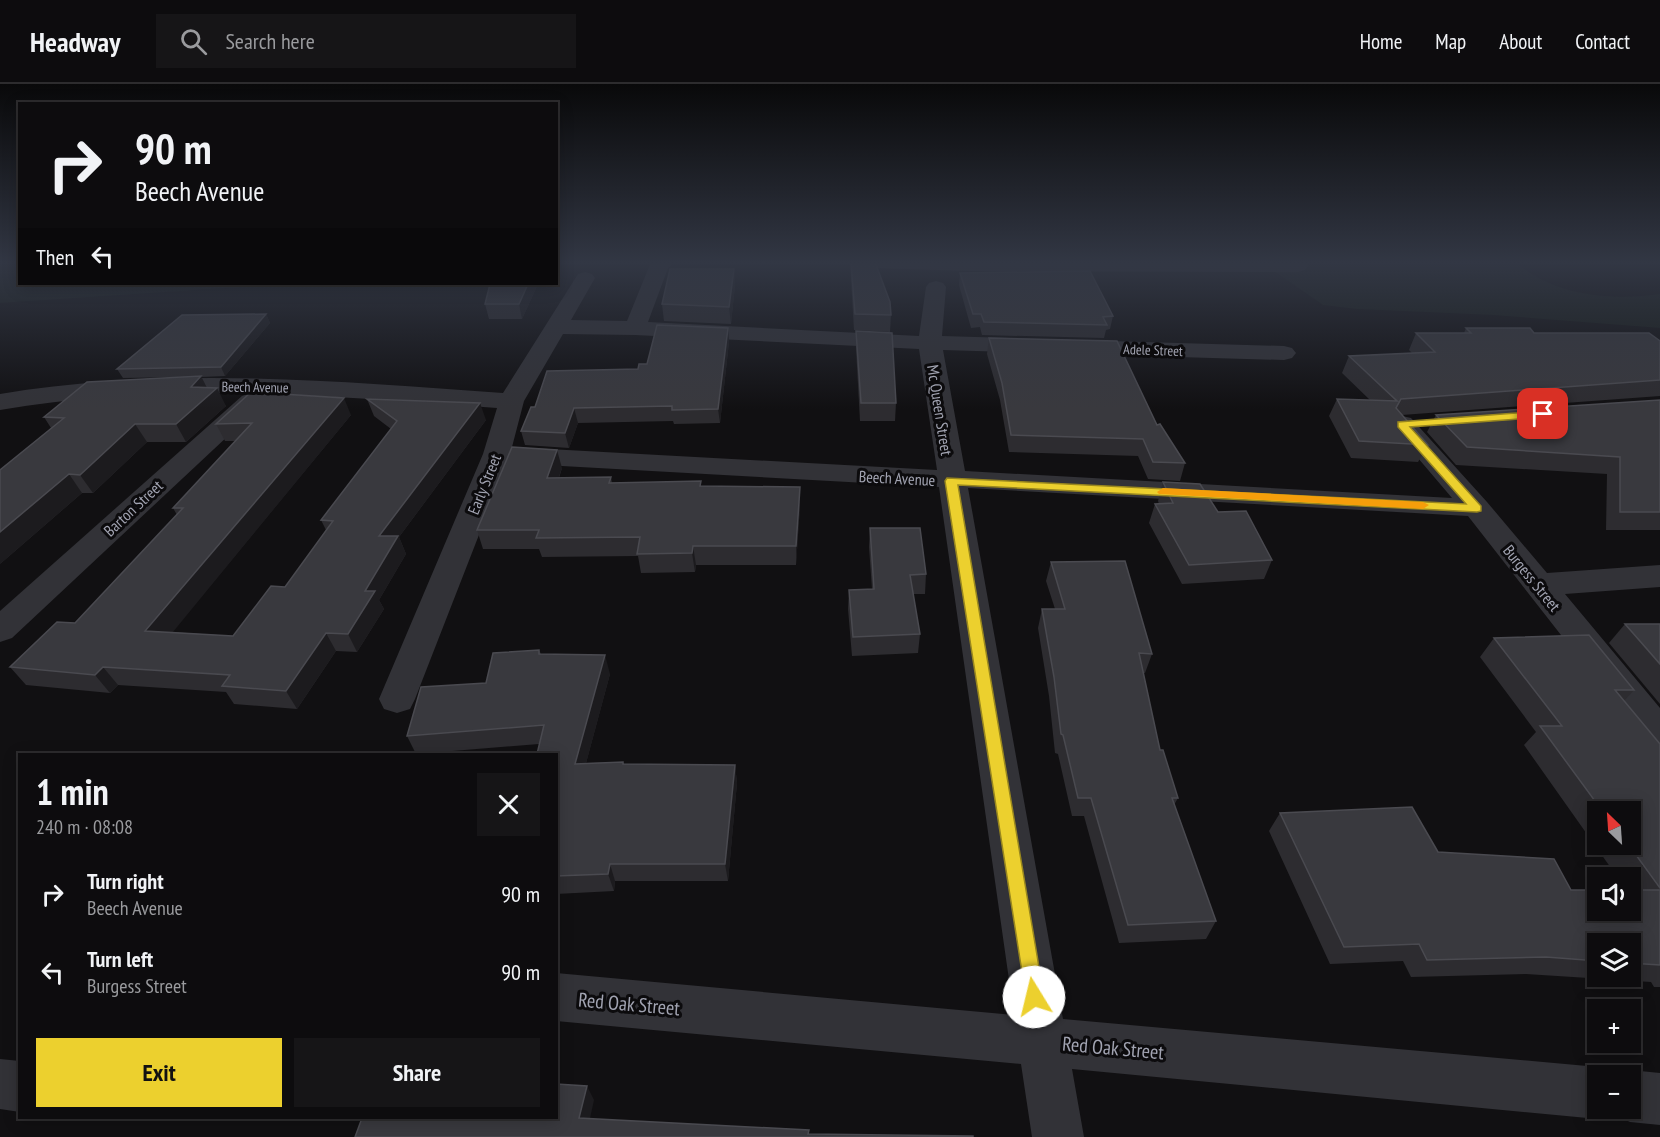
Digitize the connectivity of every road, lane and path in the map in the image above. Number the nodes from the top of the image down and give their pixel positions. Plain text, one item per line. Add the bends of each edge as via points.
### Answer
1 (565, 311) edge
2 (641, 311) edge
3 (933, 311) edge
4 (555, 327) junction
5 (634, 328) junction
6 (930, 344) junction
7 (1284, 353) dead end
8 (267, 386) junction
9 (0, 402) edge
10 (512, 402) junction
11 (1437, 422) edge
12 (496, 454) junction
13 (951, 481) junction
14 (1477, 508) junction
15 (1660, 576) edge
16 (1537, 585) junction
17 (0, 630) edge
18 (397, 699) dead end
19 (1660, 734) edge
20 (558, 998) edge
21 (1041, 1042) junction
22 (0, 1084) edge
23 (18, 1087) edge
24 (1587, 1092) edge
25 (1641, 1097) edge
26 (1660, 1099) edge
27 (1058, 1137) edge

1 - 4 street, Early Street
2 - 5 street
3 - 6 street, Mc Queen Street
4 - 5 street, Adele Street
4 - 10 street, Early Street
5 - 6 street, Adele Street
6 - 7 street, Adele Street
6 - 13 street, Mc Queen Street
8 - 9 street, Beech Avenue via 74,391
8 - 10 street, Beech Avenue
8 - 17 street, Barton Street
10 - 12 street, Early Street
11 - 14 street, Burgess Street via 1402,424
12 - 13 street, Beech Avenue
12 - 18 street, Early Street
13 - 14 street, Beech Avenue
13 - 21 street, Mc Queen Street
14 - 16 street, Burgess Street
15 - 16 street
16 - 19 street, Burgess Street
20 - 21 street, Red Oak Street
21 - 24 street, Red Oak Street
21 - 27 street, Mc Queen Street
22 - 23 street
25 - 26 street

